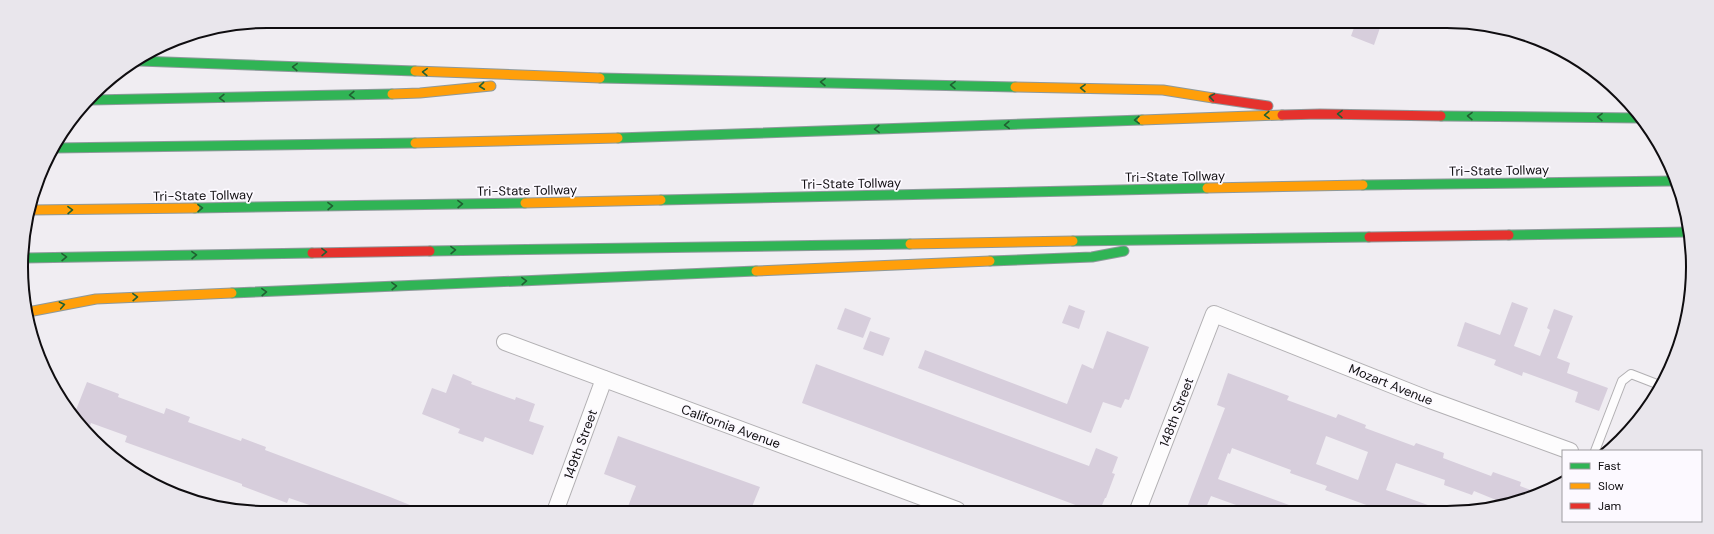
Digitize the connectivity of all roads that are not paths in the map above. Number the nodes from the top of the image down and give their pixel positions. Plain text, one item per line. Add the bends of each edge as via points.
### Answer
1 (145, 61) edge
2 (576, 77) junction
3 (96, 100) edge
4 (1320, 114) junction
5 (1634, 118) edge
6 (60, 148) edge
7 (1670, 181) edge
8 (35, 210) edge
9 (1683, 232) edge
10 (1174, 240) junction
11 (29, 258) edge
12 (32, 311) edge
13 (1214, 314) joint
14 (505, 342) dead end
15 (604, 378) junction
16 (1655, 383) edge
17 (1567, 450) edge
18 (1595, 450) edge
19 (557, 506) edge
20 (946, 506) edge
21 (1140, 506) edge

2 -> 1 highway
2 -> 3 highway via 420,93
4 -> 2 highway via 1163,90
5 -> 4 highway
4 -> 6 highway via 532,142
8 -> 7 highway, Tri-State Tollway via 544,203 1344,185
9 - 10 highway
11 -> 10 highway
12 -> 10 highway via 96,299 1092,257
13 - 17 street, Mozart Avenue via 1430,400
13 - 21 street, 148th Street
14 - 15 street, California Avenue
15 - 19 street, 149th Street
15 - 20 street, California Avenue
16 - 18 lane via 1631,374 1622,380

